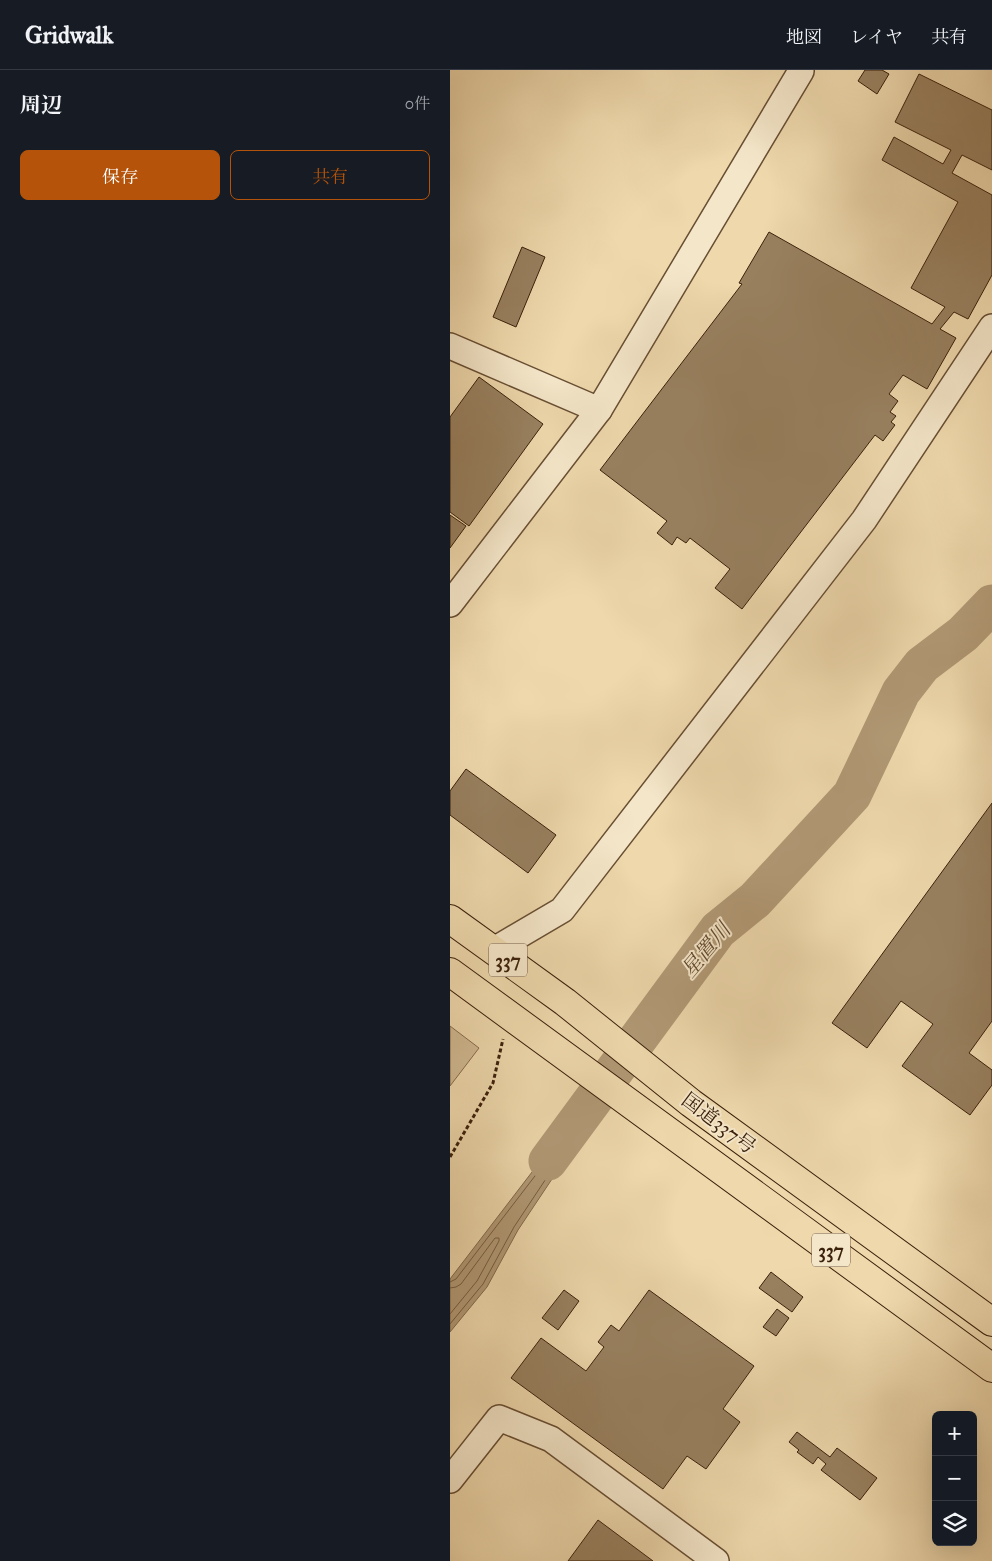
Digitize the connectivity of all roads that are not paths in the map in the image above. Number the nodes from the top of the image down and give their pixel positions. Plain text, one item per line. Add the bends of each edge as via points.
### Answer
1 (801, 71) edge
2 (992, 326) edge
3 (450, 346) edge
4 (599, 410) junction
5 (450, 604) edge
6 (450, 920) edge
7 (494, 950) junction
8 (450, 972) edge
9 (992, 1322) edge
10 (992, 1368) edge
11 (450, 1480) edge
12 (716, 1561) edge

1 - 4 street
2 - 7 street via 864,520 562,910
3 - 4 street
4 - 5 street
6 - 7 highway, 国道337号 / 337
7 - 9 highway, 国道337号 / 337 via 691,1103
8 - 10 highway, 国道337号 / 337
11 - 12 street via 499,1418 552,1439

